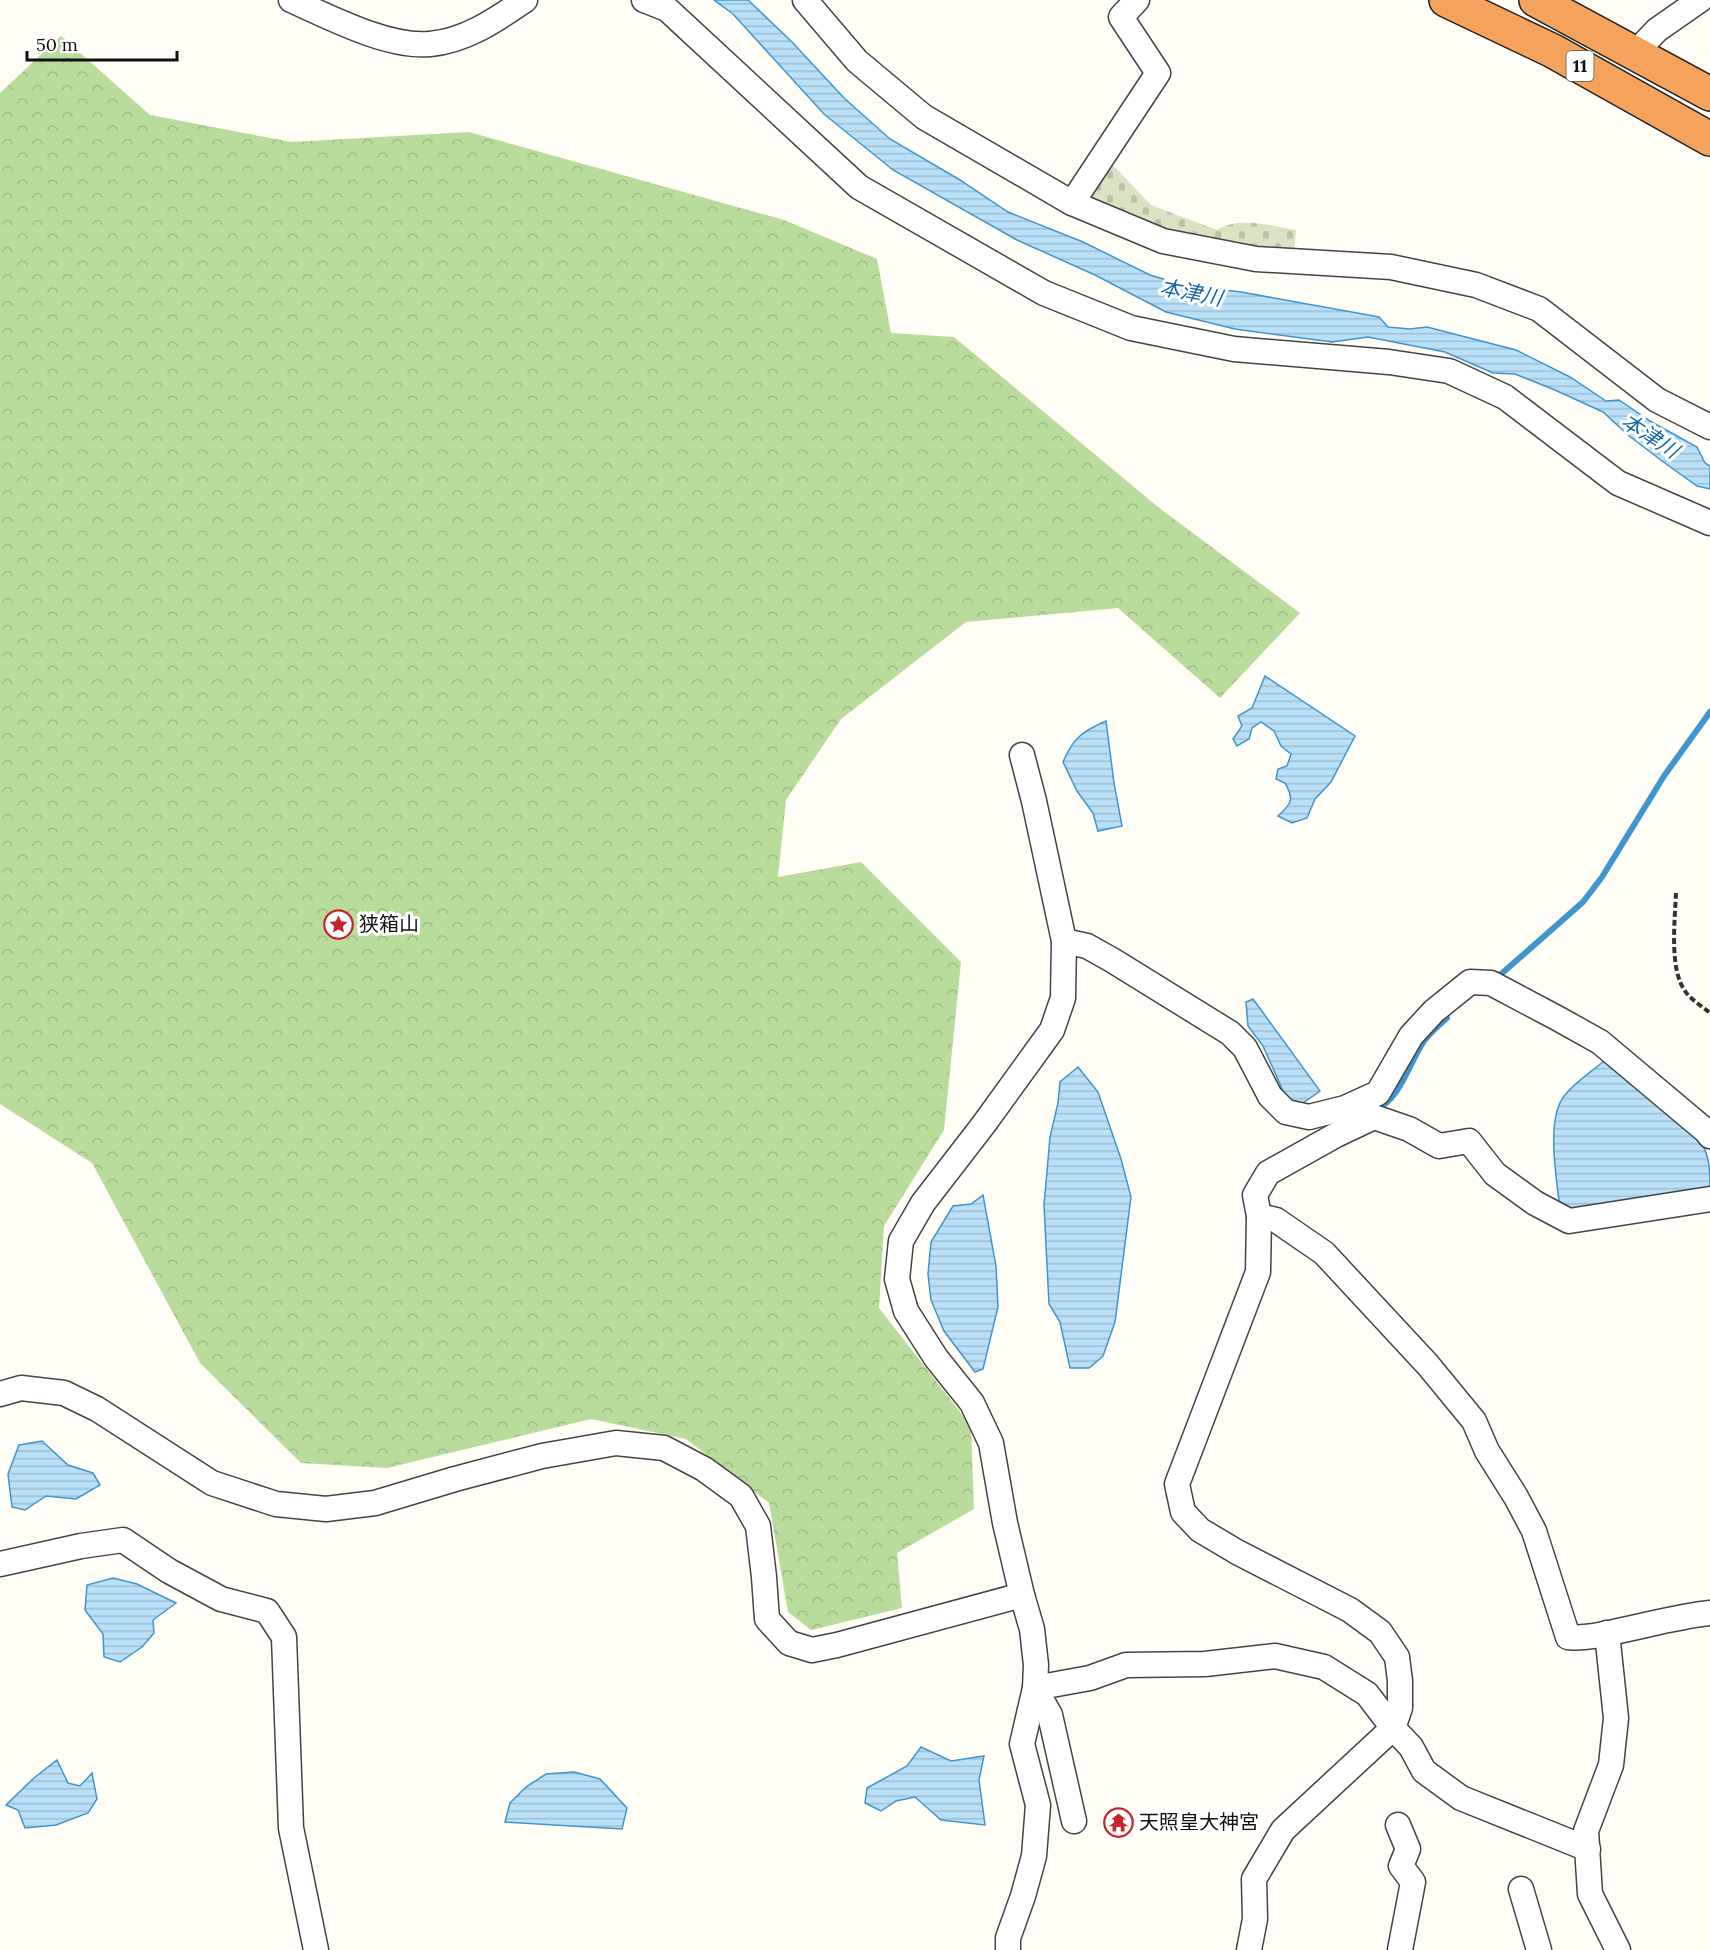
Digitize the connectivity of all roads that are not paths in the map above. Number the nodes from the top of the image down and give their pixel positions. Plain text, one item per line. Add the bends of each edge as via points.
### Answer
1 (291, 0) edge
2 (525, 0) edge
3 (644, 0) edge
4 (806, 0) edge
5 (1137, 0) edge
6 (1446, 0) edge
7 (1536, 0) edge
8 (1700, 0) edge
9 (1635, 52) junction
10 (1710, 94) edge
11 (1710, 139) edge
12 (1072, 204) junction
13 (1710, 427) edge
14 (1710, 523) edge
15 (1022, 755) dead end
16 (1064, 941) junction
17 (1710, 1136) edge
18 (1710, 1199) edge
19 (1259, 1216) junction
20 (0, 1394) edge
21 (0, 1564) edge
22 (1022, 1595) junction
23 (1710, 1613) edge
24 (1607, 1633) junction
25 (1035, 1688) junction
26 (1393, 1728) junction
27 (1074, 1821) dead end
28 (1398, 1825) dead end
29 (1588, 1849) junction
30 (1521, 1889) dead end
31 (315, 1950) edge
32 (1008, 1950) edge
33 (1249, 1950) edge
34 (1400, 1950) edge
35 (1539, 1950) edge
36 (1618, 1950) edge

1 - 2 street via 378,35 430,44 479,29
3 - 14 street via 667,9 859,187 1044,293 1131,328 1234,349 1449,371 1505,397 1618,483
4 - 12 street via 857,61 924,117
5 - 12 street via 1121,17 1158,74
6 - 11 highway, 11 via 1553,51
7 - 9 highway, 11
8 - 9 street via 1657,30
9 - 10 highway, 11
12 - 13 street via 1163,241 1256,259 1391,267 1476,285 1539,309 1657,400
15 - 16 street
16 - 17 street via 1087,946 1230,1033 1245,1048 1270,1096 1286,1112 1310,1117 1345,1108 1378,1093 1411,1036 1434,1011 1470,982 1491,983 1600,1042
16 - 22 street via 1063,998 1052,1030 923,1203 901,1241 897,1279 906,1311 936,1358 972,1403 991,1443
18 - 19 street via 1569,1221 1535,1203 1495,1174 1469,1141 1439,1146 1409,1129 1374,1117 1268,1173 1255,1196
19 - 24 street via 1276,1220 1324,1253 1455,1397 1474,1421 1534,1531 1568,1637
19 - 26 street via 1258,1272 1177,1484 1183,1512 1200,1530 1350,1610 1380,1632 1397,1657 1400,1708
20 - 22 street via 21,1388 64,1393 98,1409 212,1483 276,1504 326,1509 375,1503 542,1456 616,1443 664,1448 704,1469 741,1496 758,1526 767,1619 789,1643 812,1650
21 - 31 street via 123,1540 221,1599 267,1611 284,1637 291,1828
22 - 25 street via 1032,1629
23 - 24 street
24 - 29 street via 1616,1718 1611,1765 1586,1831
25 - 26 street via 1090,1678 1126,1665 1205,1664 1275,1656 1324,1667 1367,1694
25 - 27 street via 1050,1715
25 - 32 street via 1022,1744 1038,1805 1034,1856 1008,1938
26 - 29 street via 1411,1747 1424,1771 1461,1798
26 - 33 street via 1283,1830 1254,1879 1256,1919
28 - 34 street via 1408,1849 1401,1866 1413,1882
29 - 36 street via 1590,1894
30 - 35 street

